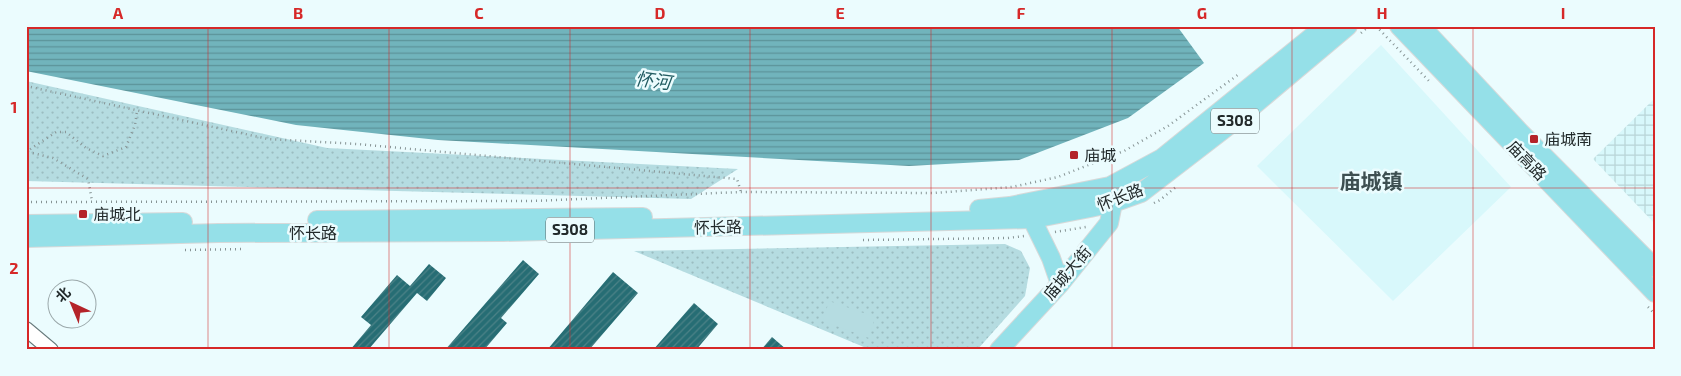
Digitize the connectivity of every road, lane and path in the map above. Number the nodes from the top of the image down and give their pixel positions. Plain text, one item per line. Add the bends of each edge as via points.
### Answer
1 (1325, 26) edge
2 (1348, 26) edge
3 (1399, 26) edge
4 (1421, 26) edge
5 (1241, 73) dead end
6 (26, 86) edge
7 (138, 110) junction
8 (26, 152) edge
9 (741, 192) junction
10 (1111, 194) junction
11 (92, 201) junction
12 (26, 202) edge
13 (1024, 203) junction
14 (1033, 219) junction
15 (26, 224) edge
16 (26, 238) edge
17 (1655, 268) edge
18 (1060, 284) junction
19 (1655, 293) edge
20 (26, 329) edge
21 (51, 350) edge
22 (999, 350) edge

1 - 10 main road, 怀长路 / S308 via 1162,158
2 - 10 main road, 怀长路 / S308 via 1241,116 1141,192
3 - 19 main road, 庙高路
4 - 17 main road, 庙高路 via 1520,132
5 - 9 path, 怀长路 via 1168,126 1124,151 1058,176 1012,187 934,193
6 - 7 path
7 - 8 path via 126,147 103,156 86,148 66,132 56,132
7 - 9 path via 268,139 357,144 737,180
8 - 11 path via 52,158 88,179
9 - 11 path, 怀长路 via 534,201
10 - 13 main road, 怀长路 / S308
10 - 14 main road, 怀长路 / S308
10 - 18 main road, 庙城大街 via 1109,223
11 - 12 path, 怀长路
13 - 14 main road
13 - 15 main road, 怀长路 / S308 via 995,209 842,214
14 - 16 main road, 怀长路 / S308 via 513,232
14 - 18 main road
18 - 22 main road, 庙城大街
20 - 21 street

